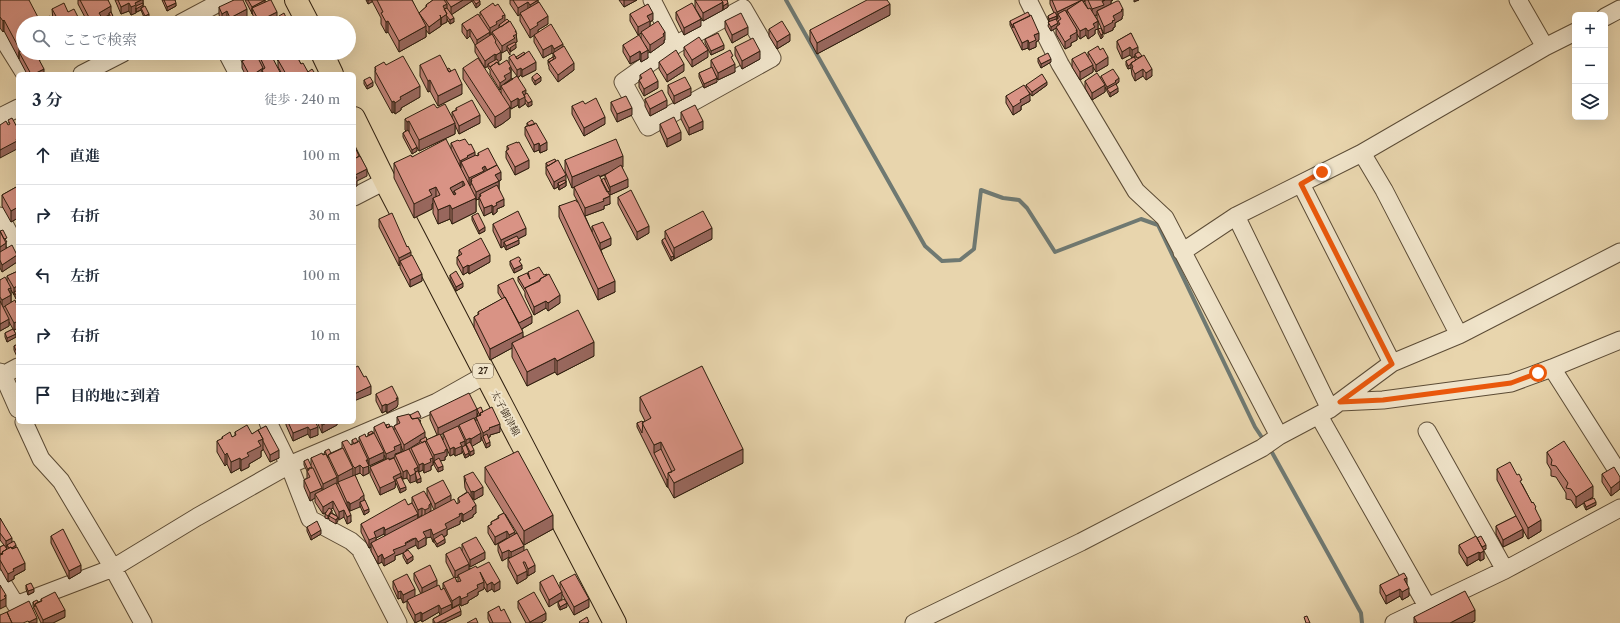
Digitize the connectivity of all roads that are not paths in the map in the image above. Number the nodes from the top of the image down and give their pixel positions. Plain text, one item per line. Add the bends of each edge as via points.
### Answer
1 (224, 0) edge
2 (296, 0) edge
3 (652, 0) edge
4 (1028, 0) edge
5 (1518, 0) edge
6 (1620, 9) edge
7 (1608, 15) edge
8 (208, 16) edge
9 (304, 16) edge
10 (0, 34) edge
11 (1572, 34) edge
12 (675, 45) junction
13 (1545, 47) junction
14 (16, 60) edge
15 (16, 60) edge
16 (109, 60) edge
17 (231, 60) edge
18 (325, 60) edge
19 (24, 72) edge
20 (86, 72) edge
21 (237, 72) edge
22 (331, 72) edge
23 (16, 109) edge
24 (0, 117) edge
25 (356, 122) edge
26 (1362, 153) junction
27 (385, 180) junction
28 (1301, 184) junction
29 (356, 197) edge
30 (0, 216) edge
31 (1236, 216) junction
32 (16, 246) edge
33 (1182, 252) junction
34 (1620, 252) edge
35 (1459, 335) junction
36 (1620, 340) edge
37 (1392, 364) junction
38 (1552, 368) junction
39 (7, 372) edge
40 (485, 375) junction
41 (16, 402) edge
42 (1330, 409) junction
43 (25, 424) edge
44 (269, 424) edge
45 (1427, 431) dead end
46 (1279, 436) junction
47 (289, 465) junction
48 (1620, 475) edge
49 (1620, 508) edge
50 (114, 568) junction
51 (1505, 570) junction
52 (0, 579) edge
53 (1427, 606) junction
54 (143, 623) edge
55 (398, 623) edge
56 (615, 623) edge
57 (914, 623) edge
58 (1394, 623) edge

1 - 8 street
2 - 9 main road
3 - 12 street
4 - 33 street via 1060,64 1136,190 1165,218
5 - 13 street
6 - 7 street
10 - 15 street
11 - 13 street
12 - 12 street via 624,82 648,127 772,58 743,8
13 - 26 street
14 - 19 street
16 - 20 street
17 - 21 street
18 - 22 main road
23 - 24 street
25 - 27 main road, 太子御津線 / 27
26 - 28 street
26 - 35 street via 1384,190
27 - 29 street
27 - 40 main road, 太子御津線 / 27
28 - 31 street
28 - 37 street
30 - 32 street
31 - 33 street
31 - 42 street
33 - 46 street
34 - 35 street
35 - 37 street
36 - 38 street
37 - 42 street
38 - 42 street via 1511,383
38 - 48 street
39 - 41 street
40 - 47 street via 437,402
40 - 56 main road, 太子御津線 / 27
42 - 46 street
42 - 53 street
43 - 50 street via 41,458 61,481
44 - 47 street
45 - 51 street
46 - 57 street via 1262,448 1081,542
47 - 50 street
47 - 55 street via 310,519 351,541 360,549
49 - 51 street
50 - 52 street via 16,605
50 - 54 street
51 - 53 street
53 - 58 street

